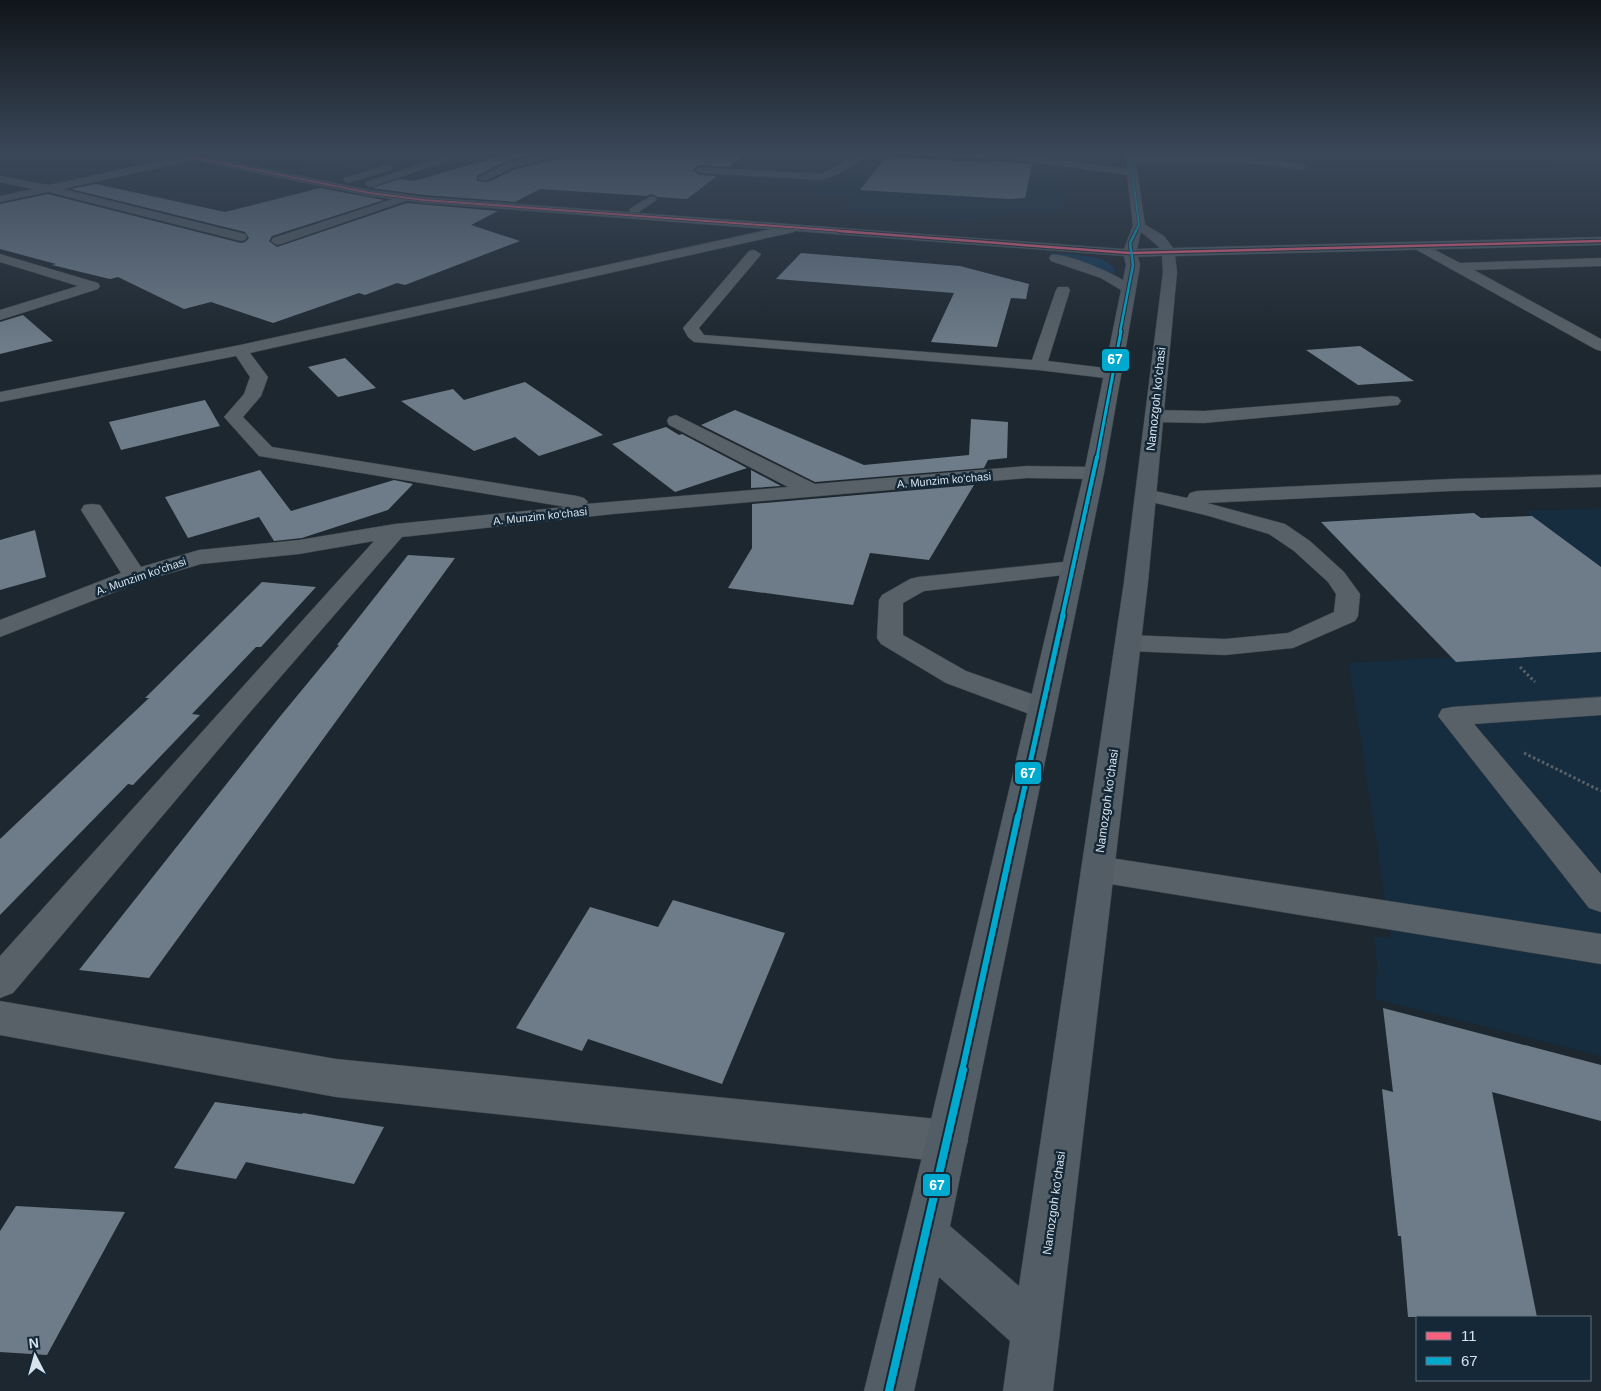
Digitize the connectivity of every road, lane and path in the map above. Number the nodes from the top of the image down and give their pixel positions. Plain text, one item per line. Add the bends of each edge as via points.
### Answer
1 (165, 218) edge
2 (347, 218) edge
3 (652, 218) edge
4 (742, 218) edge
5 (1138, 218) edge
6 (1139, 225) junction
7 (790, 229) junction
8 (1601, 231) edge
9 (240, 237) dead end
10 (1601, 241) edge
11 (277, 242) dead end
12 (1004, 245) junction
13 (1420, 246) junction
14 (1130, 248) junction
15 (1167, 248) junction
16 (754, 254) dead end
17 (0, 258) edge
18 (1601, 262) edge
19 (1458, 267) junction
20 (1129, 289) junction
21 (1063, 290) dead end
22 (0, 315) edge
23 (1601, 346) edge
24 (240, 350) junction
25 (1038, 365) junction
26 (1113, 374) junction
27 (0, 397) edge
28 (1392, 401) dead end
29 (1154, 416) junction
30 (676, 421) dead end
31 (1094, 473) junction
32 (1601, 481) edge
33 (812, 491) junction
34 (1153, 496) junction
35 (613, 508) junction
36 (92, 510) dead end
37 (395, 531) junction
38 (1073, 568) junction
39 (135, 576) junction
40 (0, 629) edge
41 (1128, 643) junction
42 (1601, 706) edge
43 (1042, 708) junction
44 (1098, 869) junction
45 (1601, 898) edge
46 (1601, 949) edge
47 (0, 982) edge
48 (0, 1018) edge
49 (947, 1141) junction
50 (925, 1234) junction
51 (1036, 1332) junction
52 (889, 1391) edge
53 (1028, 1391) edge

1 - 9 street
2 - 11 street
3 - 7 main road
4 - 14 main road
5 - 6 street
6 - 14 main road
6 - 15 main road
7 - 12 main road
7 - 24 street
8 - 15 main road
10 - 13 main road
12 - 14 main road
12 - 20 main road via 1096,271
13 - 15 main road
13 - 19 street
14 - 15 main road
14 - 20 main road via 1133,265
15 - 29 main road, Namozgoh ko'chasi via 1169,280
16 - 25 street via 691,328 700,339
17 - 22 street via 93,286
18 - 19 street
19 - 23 street
20 - 26 main road
21 - 25 street
24 - 27 street
24 - 35 street via 259,378 252,396 233,417 266,452
25 - 26 street
26 - 31 main road
28 - 29 street via 1204,417
29 - 34 main road, Namozgoh ko'chasi
30 - 33 street
31 - 33 street, A. Munzim ko'chasi via 1027,472
31 - 38 main road
32 - 34 street via 1217,497
33 - 35 street, A. Munzim ko'chasi
34 - 41 main road, Namozgoh ko'chasi
34 - 41 street via 1277,529 1302,546 1336,577 1348,594 1346,616 1293,640 1225,648
35 - 37 street, A. Munzim ko'chasi
36 - 39 street
37 - 39 street, A. Munzim ko'chasi via 299,547 199,557
37 - 47 street
38 - 43 main road
38 - 43 street via 918,584 891,600 890,638 956,677
39 - 40 street, A. Munzim ko'chasi
41 - 44 main road, Namozgoh ko'chasi
42 - 45 street via 1452,716
43 - 49 main road
44 - 46 street
44 - 51 main road, Namozgoh ko'chasi
48 - 49 street via 336,1078
49 - 50 main road
50 - 51 main road
50 - 52 main road
51 - 53 main road, Namozgoh ko'chasi

